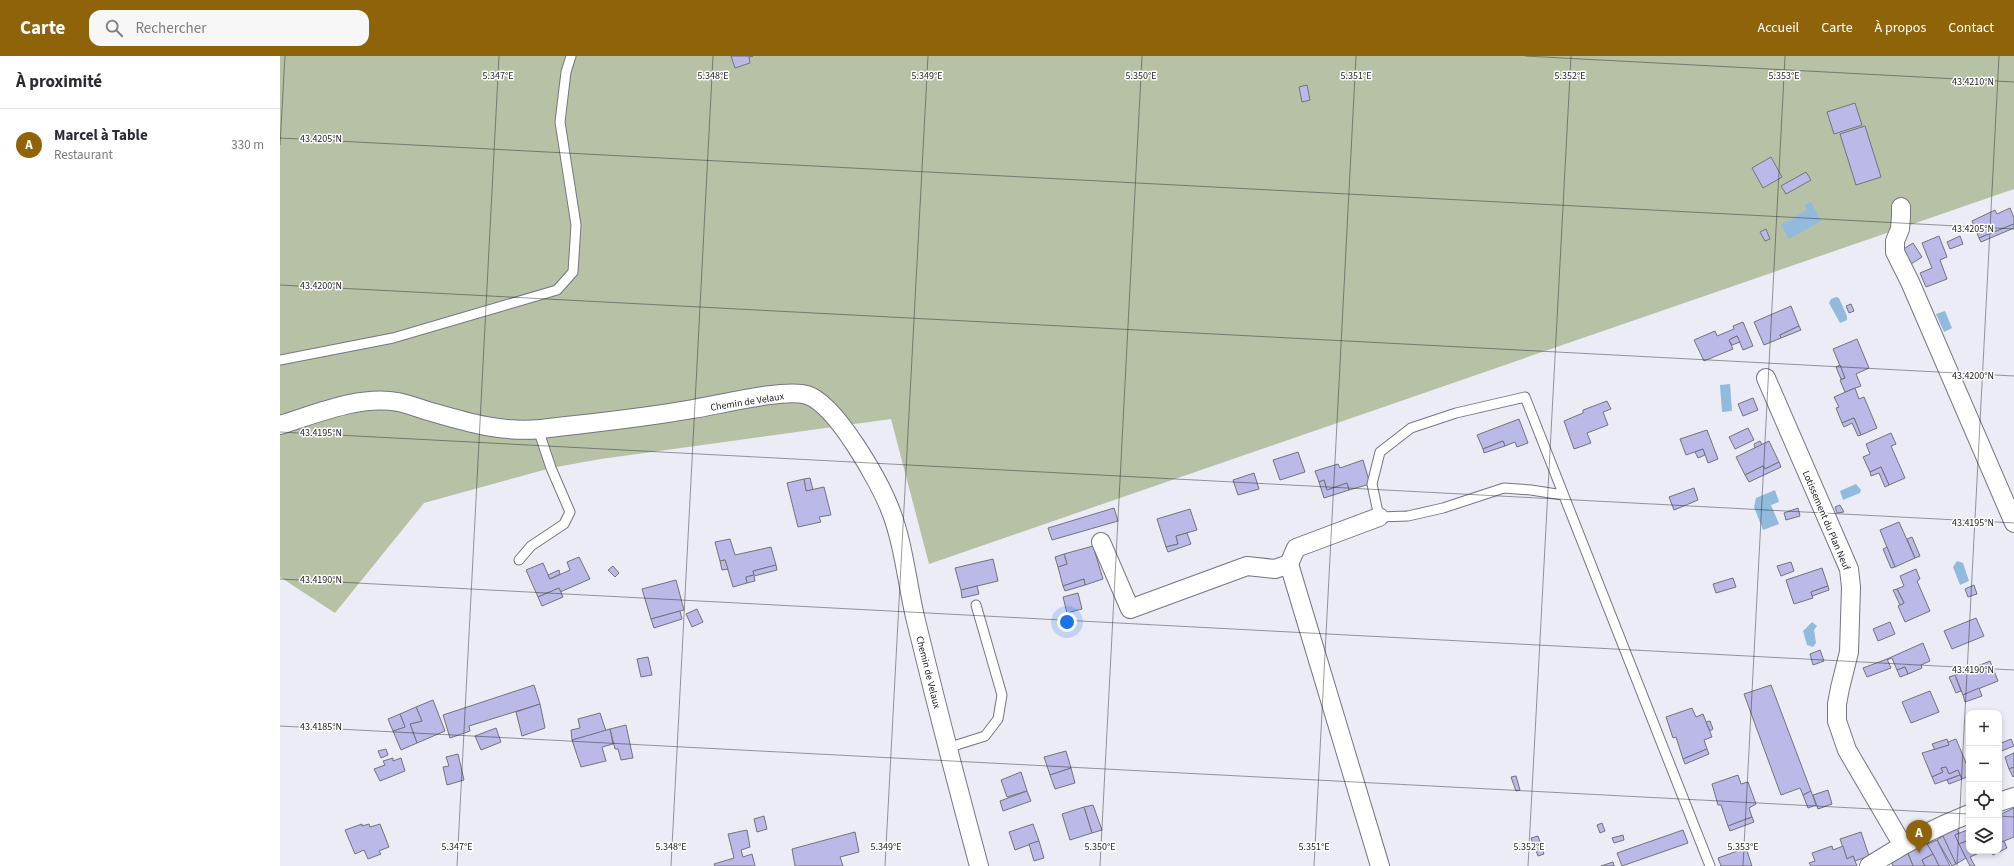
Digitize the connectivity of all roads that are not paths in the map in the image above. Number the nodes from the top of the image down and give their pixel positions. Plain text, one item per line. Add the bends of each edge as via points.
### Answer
1 (571, 56) edge
2 (1900, 207) dead end
3 (280, 360) edge
4 (1766, 378) dead end
5 (280, 425) edge
6 (538, 429) junction
7 (1563, 495) junction
8 (1379, 517) junction
9 (2014, 523) edge
10 (1101, 542) dead end
11 (519, 560) dead end
12 (1289, 564) junction
13 (976, 605) dead end
14 (947, 748) junction
15 (2014, 797) edge
16 (2002, 801) edge
17 (1966, 815) edge
18 (1902, 844) junction
19 (979, 866) edge
20 (1380, 866) edge
21 (1710, 866) edge
22 (1868, 866) edge

1 - 3 lane via 566,72 560,122 576,225 572,272 557,290 393,338
2 - 9 street via 1900,228 1895,241 1895,252
4 - 18 street, Lotissement du Plan Neuf via 1849,569 1851,587 1848,659 1837,704 1837,721 1847,750
5 - 6 street, Chemin de Velaux via 346,405 385,400 487,428
6 - 11 lane via 570,512 564,524 531,546
6 - 14 street, Chemin de Velaux via 689,410 778,395 808,395 820,403 831,412 858,450 889,506 897,528 913,609
7 - 8 lane via 1504,488 1443,508 1408,516
7 - 8 lane via 1525,397 1456,413 1410,428 1380,452 1372,484
7 - 21 lane
8 - 12 street via 1296,548
10 - 12 street via 1130,609 1247,566 1274,570
12 - 20 street
13 - 14 lane via 1002,695 998,719 985,736
14 - 19 street, Chemin de Velaux
15 - 16 street
17 - 18 street
18 - 22 street

